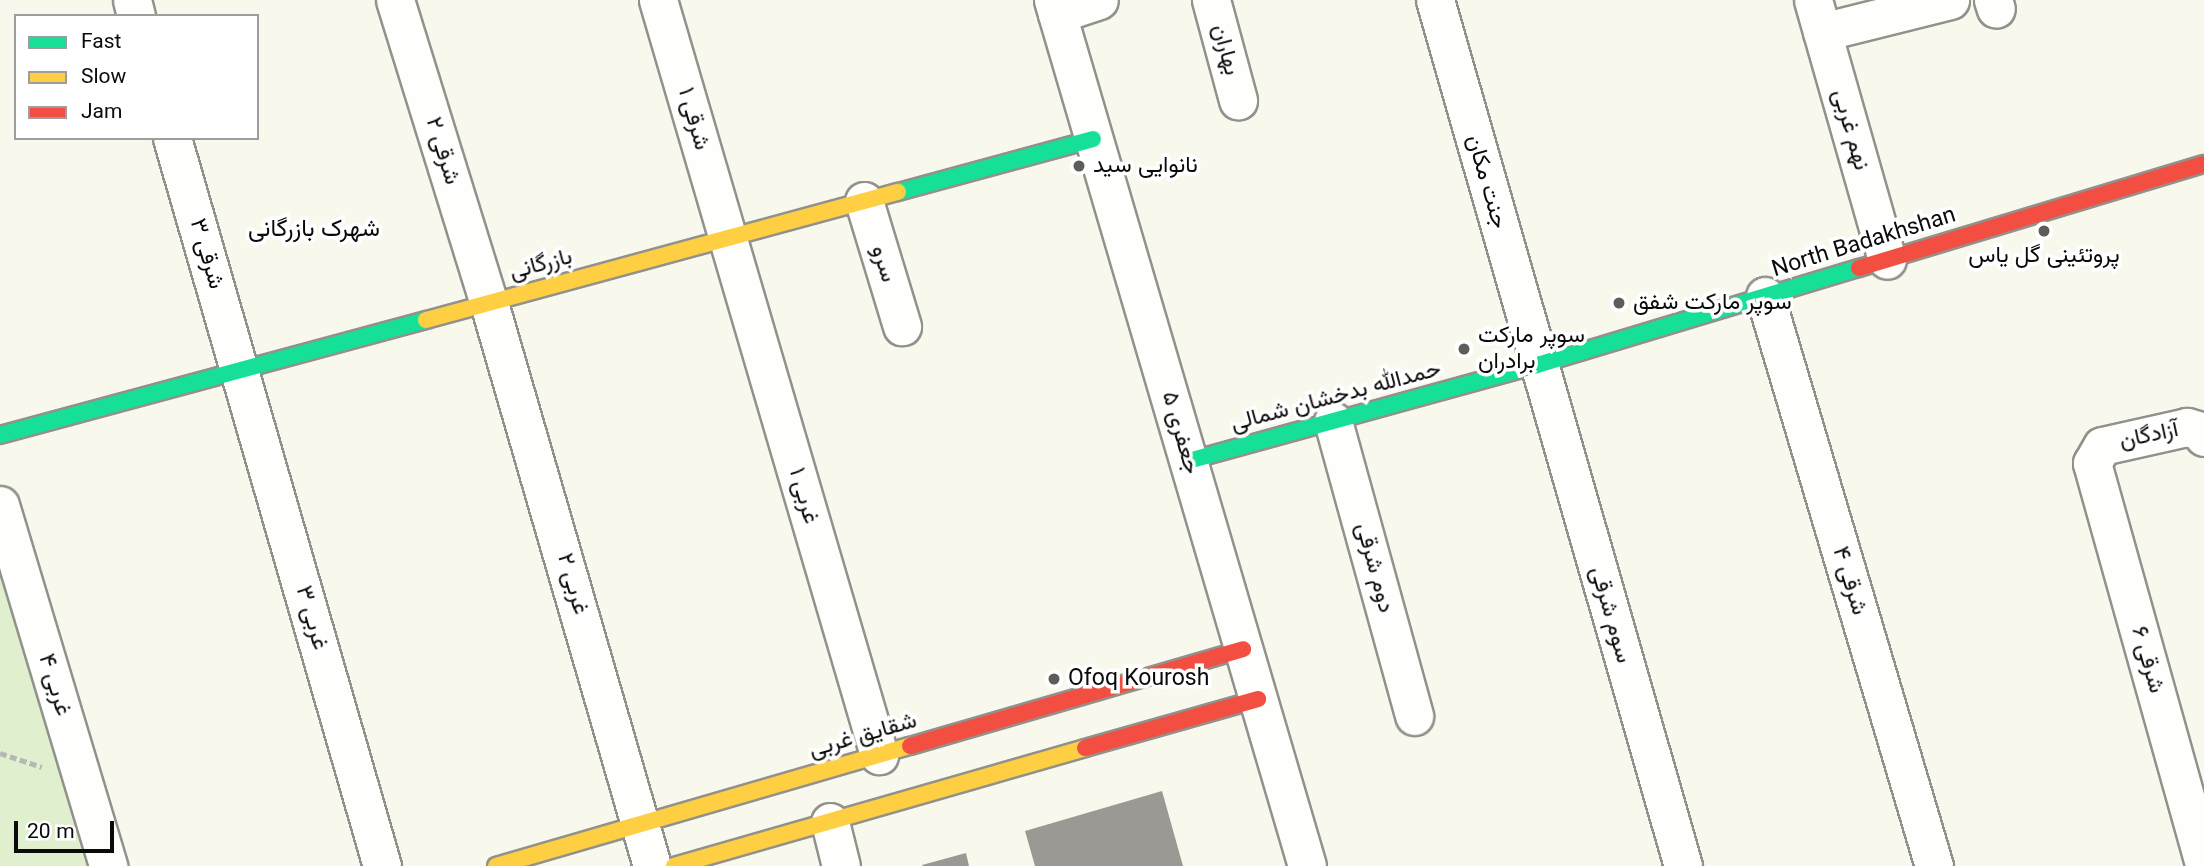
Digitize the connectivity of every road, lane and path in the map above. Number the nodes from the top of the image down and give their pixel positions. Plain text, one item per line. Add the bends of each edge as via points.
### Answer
1 (395, 0) edge
2 (658, 0) edge
3 (1099, 0) edge
4 (1211, 0) edge
5 (1435, 0) edge
6 (1950, 0) edge
7 (1055, 7) edge
8 (1818, 16) edge
9 (1238, 100) dead end
10 (1093, 139) junction
11 (173, 140) edge
12 (2204, 164) edge
13 (864, 201) junction
14 (728, 238) junction
15 (1887, 260) junction
16 (1765, 296) junction
17 (489, 303) junction
18 (902, 326) dead end
19 (1536, 365) junction
20 (239, 370) junction
21 (1333, 421) junction
22 (0, 435) edge
23 (2204, 437) edge
24 (2094, 455) joint
25 (1188, 461) junction
26 (0, 505) edge
27 (1243, 649) junction
28 (1258, 699) junction
29 (1414, 716) dead end
30 (878, 755) junction
31 (830, 822) junction
32 (643, 823) junction
33 (2204, 865) edge
34 (108, 866) edge
35 (382, 866) edge
36 (496, 866) edge
37 (652, 866) edge
38 (674, 866) edge
39 (841, 866) edge
40 (1307, 866) edge
41 (1683, 866) edge
42 (1934, 866) edge

1 - 17 street, ۲ شرقی
2 - 14 street, ۱ شرقی
3 - 7 street
4 - 9 street, بهاران
5 - 19 street, جنت مکان
6 - 8 street
7 - 10 street, جعفری ۵
8 - 15 street, نهم غربی
10 - 13 street, بازرگانی
10 - 25 street, جعفری ۵
11 - 20 street, ۳ شرقی
12 - 15 street, North Badakhshan
13 - 14 street, بازرگانی
13 - 18 street, سرو
14 - 17 street, بازرگانی
14 - 30 street, ۱ غربی
15 - 16 street, North Badakhshan
16 - 19 street, North Badakhshan
16 - 42 street, ۴ شرقی
17 - 20 street, بازرگانی
17 - 32 street, ۲ غربی
19 - 21 street, حمدالله بدخشان شمالی
19 - 41 street, سوم شرقی
20 - 22 street, بازرگانی
20 - 35 street, ۳ غربی
21 - 25 street, حمدالله بدخشان شمالی
21 - 29 street, دوم شرقی
23 - 24 street, آزادگان via 2188,427 2102,446
24 - 33 street, ۶ شرقی via 2092,463
25 - 27 street, جعفری ۵
26 - 34 street, ۴ غربی
27 - 28 street, جعفری ۵
27 - 30 street, شقایق غربی
28 - 31 street
28 - 40 street, جعفری ۵
30 - 32 street, شقایق غربی
31 - 38 street
31 - 39 street
32 - 36 street, شقایق غربی
32 - 37 street, ۲ غربی

